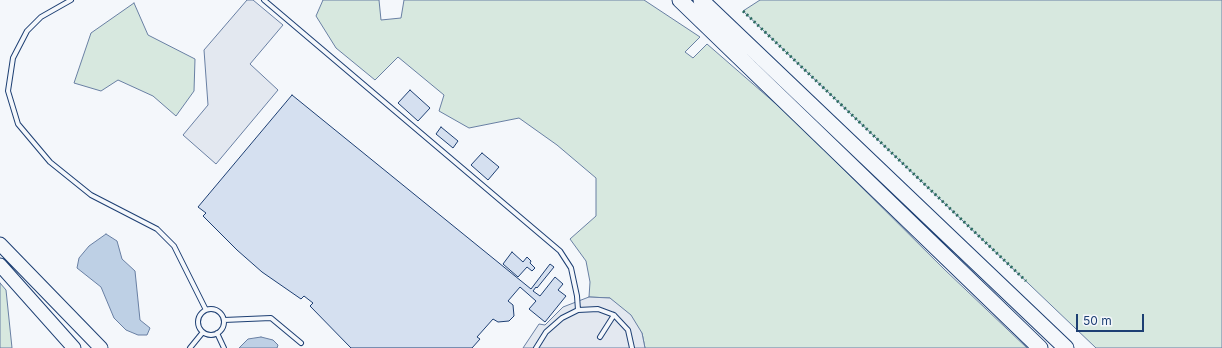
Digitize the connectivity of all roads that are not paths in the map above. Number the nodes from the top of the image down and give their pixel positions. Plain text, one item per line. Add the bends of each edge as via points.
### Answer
1 (72, 0) edge
2 (264, 0) edge
3 (680, 0) edge
4 (701, 0) edge
5 (0, 244) edge
6 (0, 265) edge
7 (206, 310) junction
8 (578, 310) junction
9 (614, 315) junction
10 (224, 320) junction
11 (203, 332) junction
12 (217, 333) junction
13 (600, 337) dead end
14 (301, 343) dead end
15 (74, 348) edge
16 (101, 348) edge
17 (190, 348) edge
18 (224, 348) edge
19 (536, 348) edge
20 (632, 348) edge
21 (1040, 348) edge
22 (1066, 348) edge

1 - 7 lane via 41,17 27,31 13,58 8,91 18,124 50,162 85,190 157,229 174,246
2 - 8 lane via 560,251 571,268
3 - 21 highway
4 - 22 highway
5 - 16 main road
6 - 15 main road
7 - 10 lane via 216,310
7 - 11 lane via 198,318 198,325
8 - 9 lane via 598,309
8 - 19 lane via 562,318 546,332
9 - 13 lane
9 - 20 lane via 628,330
10 - 12 lane
10 - 14 lane via 271,318
11 - 12 lane
11 - 17 lane
12 - 18 lane

